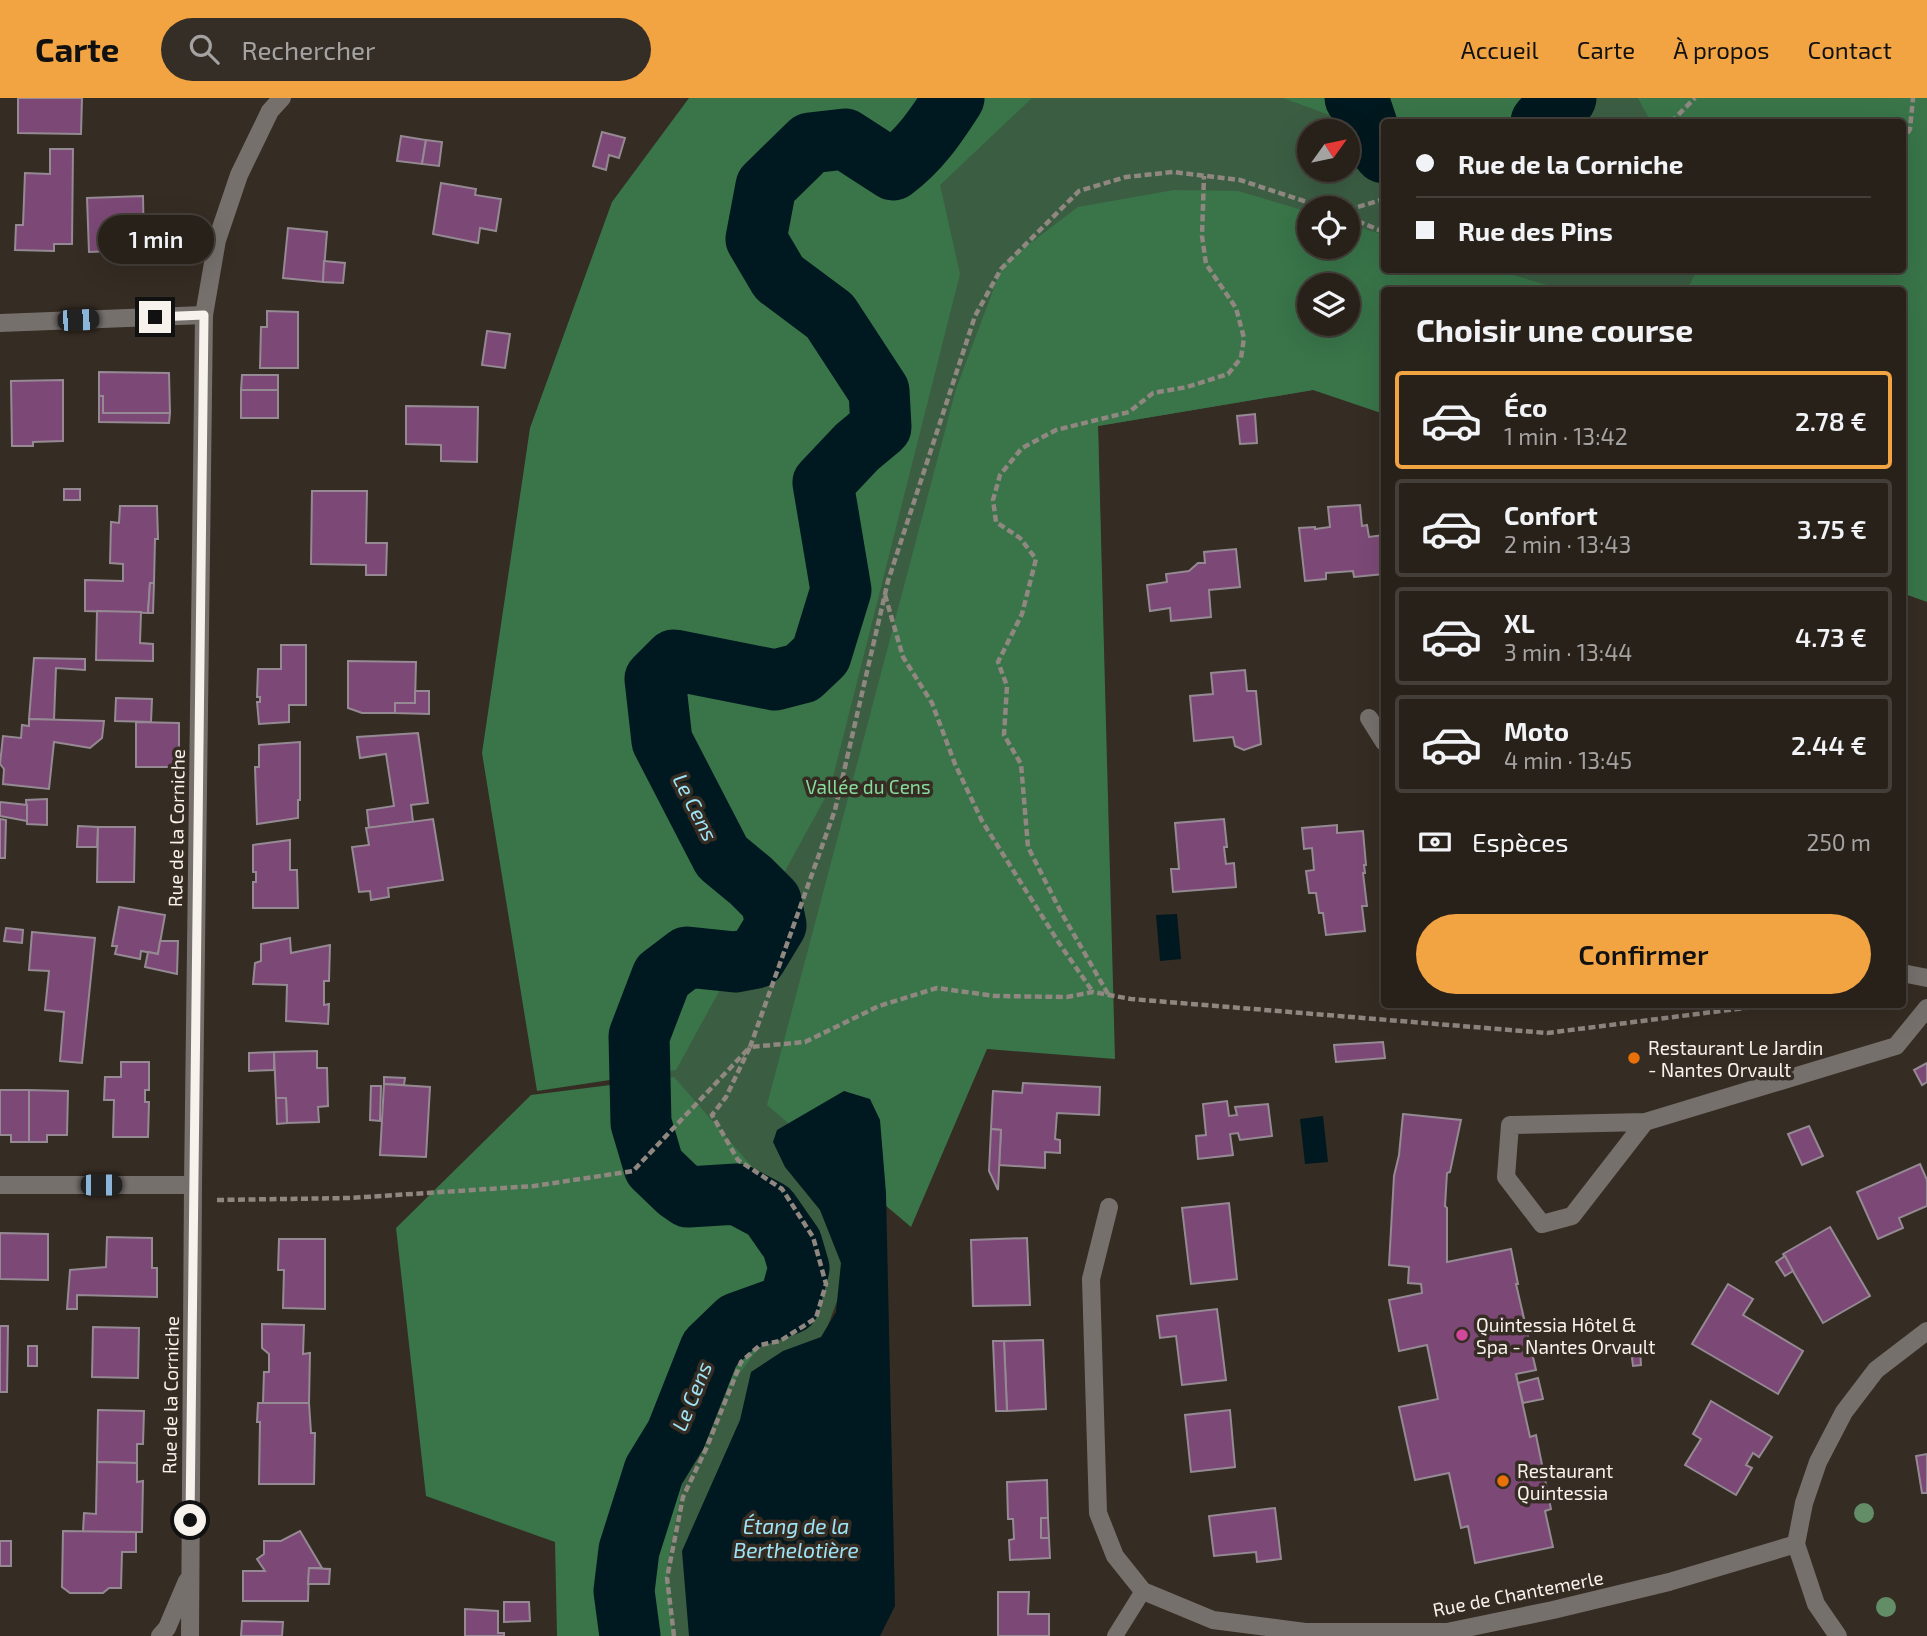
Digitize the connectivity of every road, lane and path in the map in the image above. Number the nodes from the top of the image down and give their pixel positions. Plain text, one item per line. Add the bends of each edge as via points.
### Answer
1 (282, 98) edge
2 (1695, 98) edge
3 (1913, 98) edge
4 (1674, 119) edge
5 (1906, 136) edge
6 (1204, 176) junction
7 (1297, 199) edge
8 (1381, 200) edge
9 (1360, 206) edge
10 (1360, 222) edge
11 (1381, 231) edge
12 (204, 315) junction
13 (0, 323) edge
14 (885, 593) junction
15 (1369, 718) dead end
16 (1381, 737) edge
17 (1906, 974) edge
18 (1927, 978) edge
19 (1093, 992) junction
20 (1109, 995) junction
21 (1744, 1008) edge
22 (1927, 1008) edge
23 (751, 1046) junction
24 (1645, 1122) junction
25 (0, 1185) edge
26 (193, 1185) junction
27 (1109, 1207) dead end
28 (1927, 1331) edge
29 (1796, 1544) junction
30 (190, 1575) junction
31 (1143, 1591) junction
32 (160, 1636) edge
33 (191, 1636) edge
34 (674, 1636) edge
35 (1115, 1636) edge
36 (1838, 1636) edge

1 - 12 street, Rue de la Corniche via 270,111 239,175 217,240
2 - 4 path
3 - 5 path
6 - 7 path via 1240,180
6 - 14 path via 1173,172 1126,177 1079,191 1001,269 975,317
6 - 20 path via 1206,264 1236,308 1244,338 1241,358 1228,374 1153,393 1129,412 1056,429 1023,448 1000,475 993,500 996,522 1020,538 1036,559 1022,614 998,662 1007,686 1004,735 1021,764 1028,847
8 - 9 path
10 - 11 path
12 - 13 street
12 - 26 street, Rue de la Corniche
14 - 19 path via 903,657 932,703 982,821
14 - 23 path via 835,810
15 - 16 street
17 - 18 street
19 - 20 path
19 - 23 path via 1067,998 995,996 937,988 879,1006 805,1042
20 - 21 path via 1547,1033
22 - 24 street via 1896,1046
23 - 26 path via 633,1171 534,1186 350,1198 217,1200
23 - 34 path via 712,1115 738,1160 782,1189 813,1237 826,1284 816,1318 780,1341 760,1345 741,1362 683,1497 667,1578
24 - 24 street via 1510,1125 1506,1177 1542,1224 1572,1216
25 - 26 street
26 - 30 street, Rue de la Corniche
27 - 31 street, Rue de Chantemerle via 1091,1279 1098,1513 1115,1556
28 - 29 street via 1877,1370 1844,1412 1818,1462
29 - 31 street, Rue de Chantemerle via 1566,1607 1447,1632 1305,1632 1213,1620
29 - 36 street via 1816,1604
30 - 32 street, Rue de la Corniche
30 - 33 street, Rue de la Corniche
31 - 35 lane

